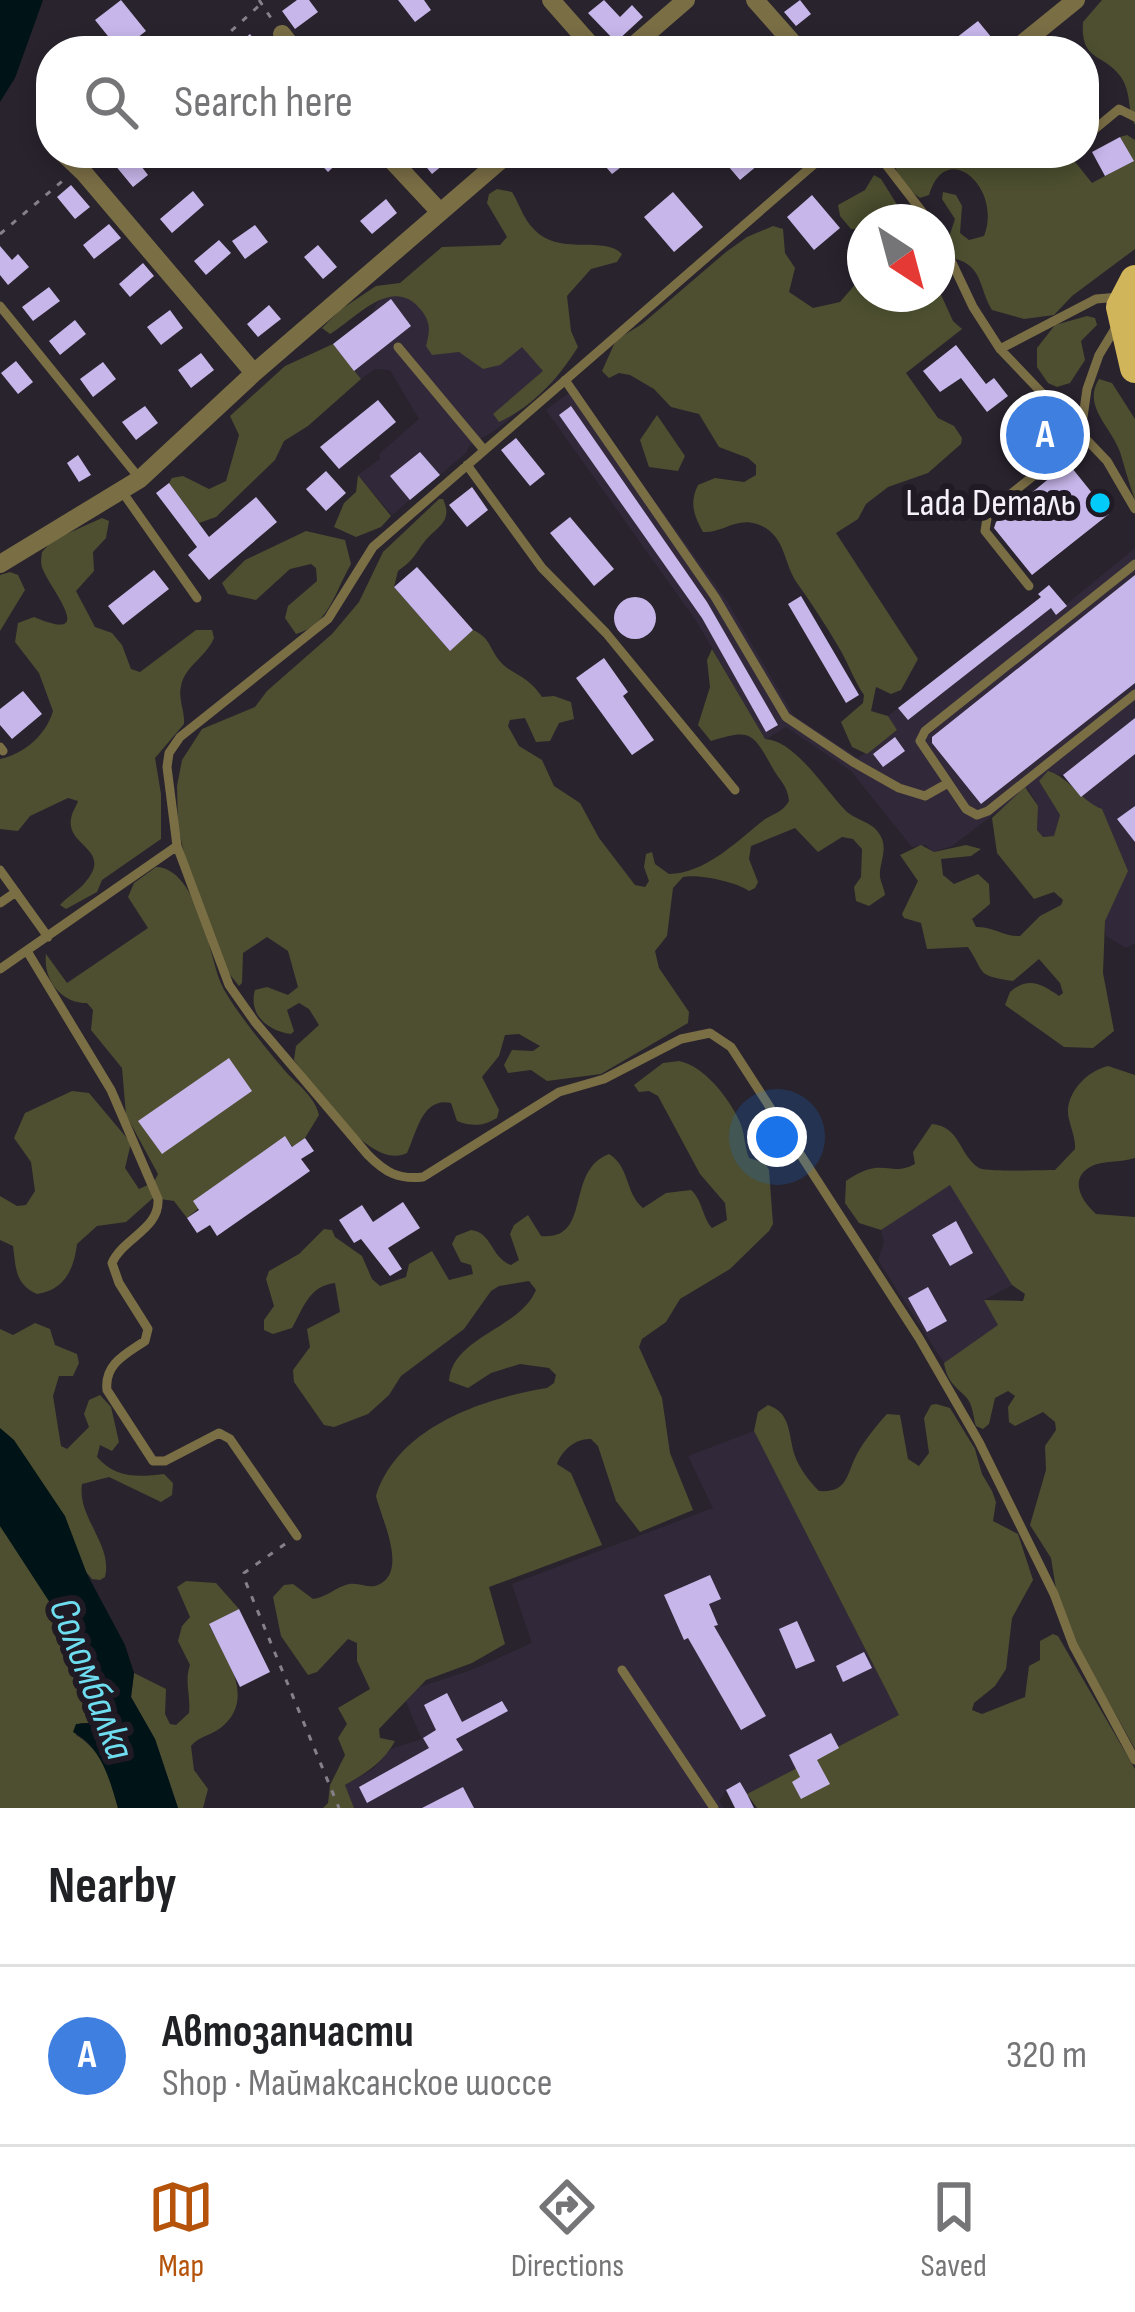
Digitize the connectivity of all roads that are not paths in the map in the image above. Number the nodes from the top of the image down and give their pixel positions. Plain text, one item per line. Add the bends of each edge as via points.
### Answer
1 (551, 0) edge
2 (686, 0) edge
3 (755, 0) edge
4 (1076, 0) edge
5 (583, 36) edge
6 (644, 36) edge
7 (787, 36) edge
8 (1032, 36) edge
9 (1135, 117) edge
10 (1099, 126) edge
11 (80, 168) edge
12 (399, 168) edge
13 (491, 168) edge
14 (810, 168) edge
15 (889, 168) edge
16 (916, 204) edge
17 (440, 212) junction
18 (955, 268) edge
19 (1127, 298) edge
20 (0, 306) edge
21 (398, 347) dead end
22 (1000, 349) junction
23 (1135, 368) edge
24 (254, 374) junction
25 (565, 380) junction
26 (1081, 430) junction
27 (484, 450) junction
28 (467, 465) junction
29 (140, 478) junction
30 (122, 490) junction
31 (1135, 509) edge
32 (4, 553) edge
33 (1135, 564) edge
34 (1029, 586) dead end
35 (197, 598) dead end
36 (1135, 694) edge
37 (948, 783) junction
38 (735, 790) dead end
39 (177, 846) junction
40 (0, 870) edge
41 (16, 892) junction
42 (0, 903) edge
43 (48, 937) junction
44 (27, 952) junction
45 (0, 969) edge
46 (298, 1536) road end
47 (622, 1670) dead end
48 (1135, 1760) edge
49 (714, 1808) edge

1 - 5 street
2 - 6 street
3 - 7 street
4 - 8 street
9 - 10 lane via 1119,109
11 - 24 street
12 - 17 street
13 - 17 street
14 - 25 lane
15 - 16 lane
17 - 24 street
18 - 22 lane
19 - 22 lane via 1096,299
19 - 23 main road
19 - 26 lane via 1087,389
20 - 29 lane
21 - 27 lane
22 - 26 lane
24 - 29 street
25 - 27 lane
25 - 37 lane via 786,717 899,788 925,796
26 - 31 lane
26 - 34 lane via 985,519 985,531
27 - 28 lane
28 - 38 lane via 542,568
28 - 39 lane via 374,547 328,619 180,737 167,767
29 - 30 street
30 - 32 street
30 - 35 lane
33 - 37 lane via 925,731 923,750
36 - 37 lane via 988,811 966,809
39 - 43 lane
39 - 48 lane via 229,985 368,1155 396,1176 423,1177 559,1092 604,1079 681,1039 710,1033 731,1047 979,1442
40 - 41 lane
41 - 42 lane
41 - 43 lane
43 - 44 lane
44 - 45 lane
44 - 46 lane via 111,1090 158,1199 149,1225 118,1248 112,1263 148,1329 145,1341 115,1361 107,1390 153,1461 219,1433 230,1439
47 - 49 lane

